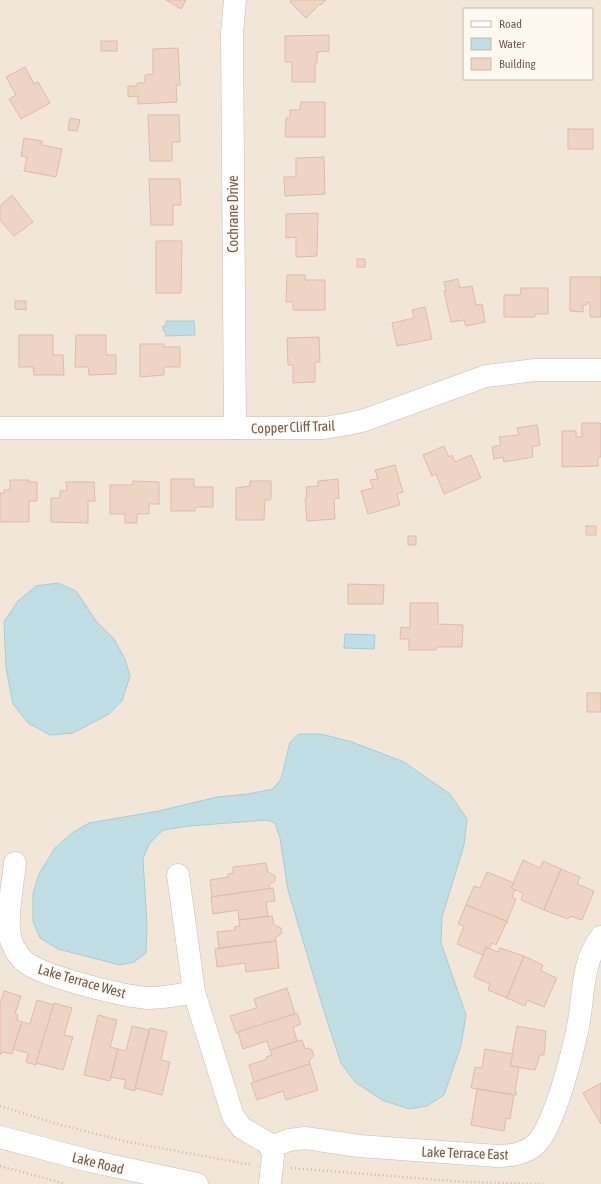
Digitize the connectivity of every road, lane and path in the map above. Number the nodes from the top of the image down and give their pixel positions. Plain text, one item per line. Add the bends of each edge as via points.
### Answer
1 (235, 0) edge
2 (601, 370) edge
3 (0, 428) edge
4 (235, 428) junction
5 (15, 864) dead end
6 (178, 876) dead end
7 (601, 937) edge
8 (194, 992) junction
9 (0, 1106) edge
10 (0, 1137) edge
11 (270, 1147) junction
12 (255, 1165) dead end
13 (0, 1166) edge
14 (288, 1168) dead end
15 (66, 1184) edge
16 (197, 1184) edge
17 (270, 1184) edge
18 (543, 1184) edge

1 - 4 street, Cochrane Drive via 232,33
2 - 4 street, Copper Cliff Trail via 535,370 486,376 340,426 309,429
3 - 4 street, Copper Cliff Trail
5 - 8 street, Lake Terrace West via 9,931 14,947 26,962 38,970 138,997 159,998
6 - 8 street
7 - 11 street, Lake Terrace East via 587,961 578,1028 560,1091 543,1133 537,1143 529,1149 519,1154 498,1156 381,1148 305,1138 289,1140
8 - 11 street via 234,1116 242,1128
9 - 12 path via 128,1142
10 - 16 street, Lake Road via 90,1161
11 - 17 street via 273,1156
13 - 15 path
14 - 18 path via 465,1182

